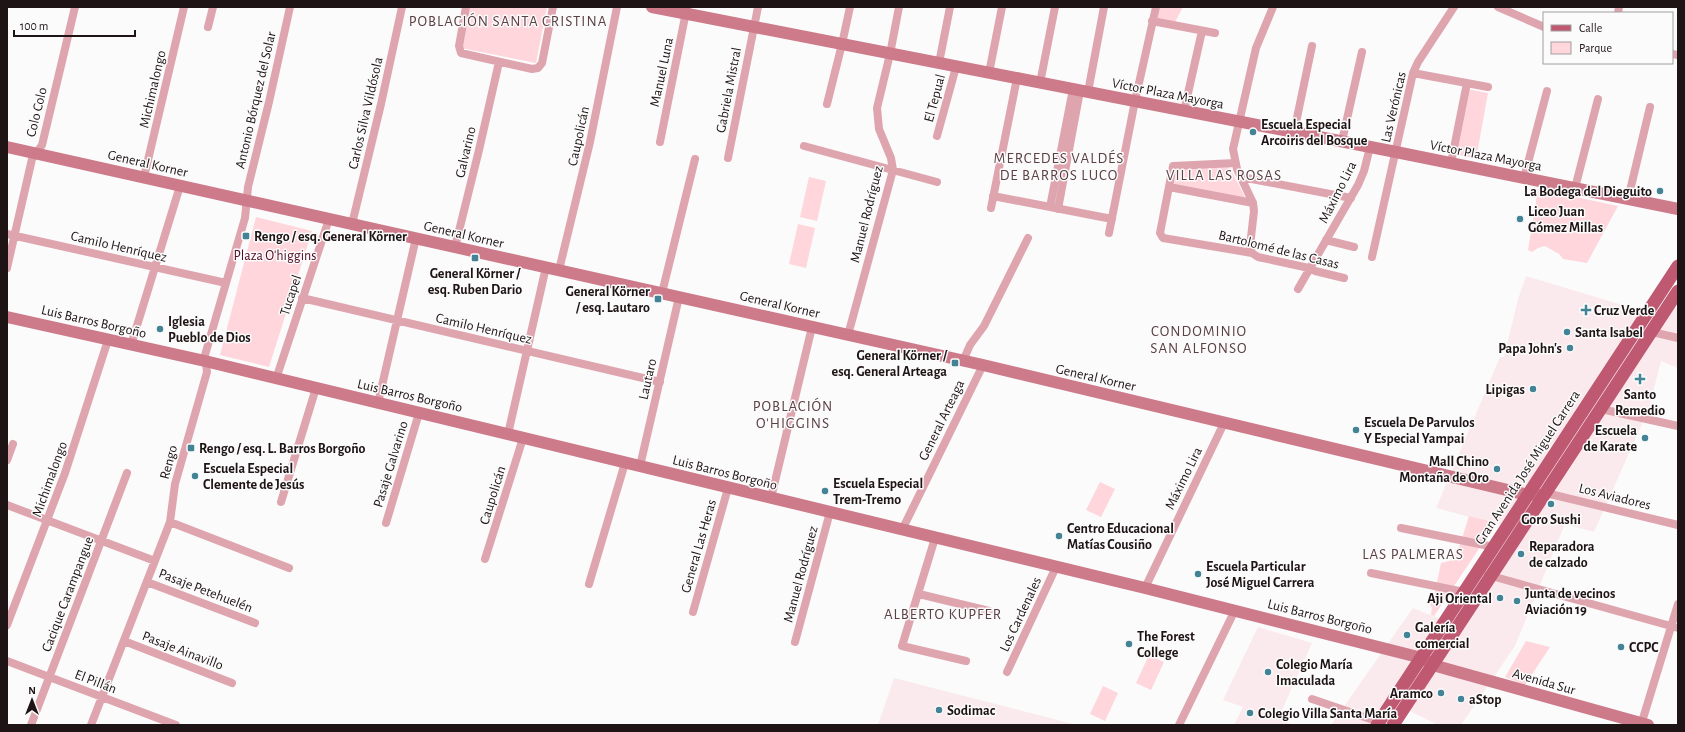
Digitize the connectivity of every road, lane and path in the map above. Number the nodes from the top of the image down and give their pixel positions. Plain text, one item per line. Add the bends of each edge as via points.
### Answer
1 (75, 7) edge
2 (184, 7) edge
3 (213, 7) edge
4 (290, 7) edge
5 (402, 7) edge
6 (466, 7) edge
7 (553, 7) edge
8 (617, 7) edge
9 (652, 7) edge
10 (758, 7) edge
11 (850, 7) edge
12 (899, 7) edge
13 (950, 7) edge
14 (1002, 7) edge
15 (1055, 7) edge
16 (1104, 7) edge
17 (1156, 7) edge
18 (1273, 7) edge
19 (1454, 7) edge
20 (1498, 7) edge
21 (687, 10) edge
22 (1152, 21) junction
23 (208, 27) dead end
24 (754, 27) junction
25 (1543, 27) edge
26 (1202, 30) junction
27 (1215, 33) dead end
28 (842, 44) junction
29 (1312, 46) dead end
30 (1362, 52) dead end
31 (890, 54) junction
32 (499, 62) junction
33 (939, 64) junction
34 (956, 67) junction
35 (989, 73) junction
36 (1413, 73) junction
37 (1017, 78) junction
38 (1040, 83) junction
39 (1468, 84) junction
40 (1488, 88) dead end
41 (1080, 91) junction
42 (1547, 91) dead end
43 (1598, 99) dead end
44 (1135, 101) junction
45 (827, 104) dead end
46 (1650, 107) dead end
47 (1184, 111) junction
48 (1239, 122) junction
49 (1294, 132) junction
50 (938, 136) dead end
51 (660, 142) dead end
52 (1342, 142) junction
53 (7, 146) edge
54 (804, 146) dead end
55 (1370, 147) junction
56 (1396, 152) junction
57 (36, 153) junction
58 (695, 158) dead end
59 (728, 158) dead end
60 (1235, 163) junction
61 (1450, 163) junction
62 (893, 170) junction
63 (144, 177) junction
64 (1241, 177) junction
65 (1524, 178) junction
66 (937, 182) dead end
67 (180, 186) junction
68 (1169, 187) junction
69 (1575, 188) junction
70 (994, 196) junction
71 (1351, 198) junction
72 (1628, 199) junction
73 (247, 200) junction
74 (1253, 203) junction
75 (1678, 207) edge
76 (991, 208) dead end
77 (1054, 208) junction
78 (329, 219) junction
79 (1112, 219) junction
80 (352, 224) junction
81 (1109, 233) dead end
82 (11, 235) edge
83 (416, 238) junction
84 (1028, 238) dead end
85 (1326, 240) junction
86 (455, 247) junction
87 (1354, 247) dead end
88 (1252, 253) junction
89 (1372, 257) dead end
90 (1678, 266) edge
91 (155, 267) junction
92 (546, 267) junction
93 (7, 268) edge
94 (1310, 268) junction
95 (559, 270) junction
96 (1344, 278) dead end
97 (226, 283) junction
98 (1298, 289) dead end
99 (1678, 291) edge
100 (662, 294) junction
101 (679, 297) junction
102 (302, 298) junction
103 (1645, 316) junction
104 (7, 317) edge
105 (397, 321) junction
106 (812, 327) junction
107 (1652, 332) junction
108 (848, 335) junction
109 (1678, 338) edge
110 (108, 340) junction
111 (131, 345) junction
112 (527, 351) junction
113 (205, 361) junction
114 (963, 361) junction
115 (983, 365) junction
116 (276, 379) junction
117 (660, 382) junction
118 (316, 388) junction
119 (378, 403) junction
120 (1601, 409) junction
121 (419, 413) junction
122 (1224, 423) junction
123 (1678, 426) edge
124 (508, 434) junction
125 (523, 438) junction
126 (13, 444) dead end
127 (7, 460) edge
128 (625, 463) junction
129 (640, 466) junction
130 (127, 473) dead end
131 (728, 488) junction
132 (1546, 493) junction
133 (1528, 495) junction
134 (771, 498) junction
135 (281, 502) dead end
136 (7, 505) edge
137 (830, 512) junction
138 (48, 520) junction
139 (170, 522) junction
140 (386, 523) dead end
141 (1678, 525) edge
142 (1401, 528) dead end
143 (902, 530) junction
144 (935, 538) junction
145 (101, 540) junction
146 (1494, 547) junction
147 (485, 559) dead end
148 (155, 561) junction
149 (1056, 567) junction
150 (289, 568) dead end
151 (1479, 570) junction
152 (1370, 573) dead end
153 (1490, 576) junction
154 (147, 582) junction
155 (589, 584) dead end
156 (1144, 588) junction
157 (1464, 592) junction
158 (918, 594) junction
159 (1678, 604) edge
160 (1235, 610) junction
161 (989, 611) dead end
162 (693, 612) dead end
163 (255, 623) dead end
164 (7, 625) edge
165 (1675, 627) edge
166 (124, 641) junction
167 (795, 642) dead end
168 (7, 661) edge
169 (1427, 661) junction
170 (966, 662) dead end
171 (1007, 672) dead end
172 (49, 677) junction
173 (232, 683) dead end
174 (103, 697) junction
175 (1312, 699) dead end
176 (1378, 724) edge
177 (1644, 724) edge
178 (31, 725) edge
179 (91, 725) edge
180 (176, 725) edge
181 (1179, 725) edge
182 (1393, 725) edge

1 - 57 street, Colo Colo via 42,145
2 - 63 street, Michimalongo
3 - 23 street
4 - 73 street, Antonio Bórquez del Solar via 248,186
5 - 80 street, Carlos Silva Vildósola
6 - 32 street via 458,46 460,51
7 - 32 street via 542,63 538,68
8 - 95 street, Caupolicán via 590,142
9 - 21 street, Víctor Plaza Mayorga
10 - 24 street, Gabriela Mistral
11 - 28 street
12 - 31 street, Manuel Rodríguez
13 - 33 street
14 - 35 street
15 - 38 street
16 - 41 street
17 - 22 street
18 - 48 street via 1258,44
19 - 36 street, Las Verónicas
20 - 25 street
21 - 24 street, Víctor Plaza Mayorga
21 - 51 street, Manuel Luna
22 - 26 street
22 - 44 street
24 - 28 street, Víctor Plaza Mayorga
24 - 59 street, Gabriela Mistral
26 - 27 street
26 - 47 street
28 - 31 street, Víctor Plaza Mayorga
28 - 45 street
29 - 49 street
30 - 52 street
31 - 33 street, Víctor Plaza Mayorga
31 - 62 street, Manuel Rodríguez via 877,101 876,116
32 - 86 street, Galvarino
33 - 34 street, Víctor Plaza Mayorga
34 - 35 street, Víctor Plaza Mayorga
34 - 50 street, El Tepual
35 - 37 street, Víctor Plaza Mayorga
36 - 39 street
36 - 56 street, Las Verónicas
37 - 38 street, Víctor Plaza Mayorga
37 - 70 street
38 - 41 street, Víctor Plaza Mayorga
39 - 40 street
39 - 61 street
41 - 44 street, Víctor Plaza Mayorga
41 - 77 street
42 - 65 street
43 - 69 street
44 - 47 street, Víctor Plaza Mayorga
44 - 79 street
46 - 72 street
47 - 48 street, Víctor Plaza Mayorga
48 - 49 street, Víctor Plaza Mayorga
48 - 60 street via 1234,149
49 - 52 street, Víctor Plaza Mayorga
52 - 55 street, Víctor Plaza Mayorga
53 - 57 street, General Korner
54 - 62 street
55 - 56 street, Víctor Plaza Mayorga
55 - 71 street, Máximo Lira via 1364,171
56 - 61 street, Víctor Plaza Mayorga
56 - 89 street, Las Verónicas
57 - 63 street, General Korner
57 - 82 street, Colo Colo via 32,159
58 - 100 street
60 - 64 street
60 - 68 street via 1173,166
61 - 65 street, Víctor Plaza Mayorga
62 - 66 street
62 - 108 street, Manuel Rodríguez
63 - 67 street, General Korner
64 - 71 street
64 - 74 street
65 - 69 street, Víctor Plaza Mayorga
67 - 73 street, General Korner
67 - 91 street
68 - 74 street
68 - 88 street, Bartolomé de las Casas via 1160,233 1163,238
69 - 72 street, Víctor Plaza Mayorga
70 - 76 street
70 - 77 street
71 - 85 street, Máximo Lira
72 - 75 street, Víctor Plaza Mayorga
73 - 78 street, General Korner
73 - 97 street, Rengo via 245,218
74 - 88 street via 1250,246
77 - 79 street
78 - 80 street, General Korner
78 - 102 street, Tucapel
79 - 81 street
80 - 83 street, General Korner
82 - 91 street, Camilo Henríquez
82 - 93 street, Colo Colo
83 - 86 street, General Korner
83 - 105 street
84 - 114 street via 984,326 970,344
85 - 87 street
85 - 94 street, Máximo Lira
86 - 92 street, General Korner
88 - 94 street, Bartolomé de las Casas via 1258,257
90 - 103 main road, Gran Avenida José Miguel Carrera
91 - 97 street, Camilo Henríquez
91 - 111 street
92 - 95 street, General Korner
92 - 112 street
94 - 96 street, Bartolomé de las Casas
94 - 98 street, Máximo Lira
95 - 100 street, General Korner
97 - 113 street, Rengo
99 - 107 main road, Gran Avenida José Miguel Carrera
100 - 101 street, General Korner
101 - 106 street, General Korner
101 - 117 street, Lautaro
102 - 105 street, Camilo Henríquez
102 - 116 street, Tucapel
103 - 107 main road
103 - 133 main road, Gran Avenida José Miguel Carrera
104 - 110 street, Luis Barros Borgoño
105 - 112 street, Camilo Henríquez
105 - 119 street
106 - 108 street, General Korner
106 - 134 street
107 - 109 street
107 - 120 main road, Gran Avenida José Miguel Carrera
108 - 114 street, General Korner
110 - 111 street, Luis Barros Borgoño
110 - 138 street, Michimalongo via 82,426
111 - 113 street, Luis Barros Borgoño
112 - 117 street, Camilo Henríquez
112 - 124 street
113 - 116 street, Luis Barros Borgoño
113 - 139 street, Rengo via 207,372 175,484
114 - 115 street, General Korner
115 - 122 street, General Korner
115 - 143 street, General Arteaga
116 - 118 street, Luis Barros Borgoño
117 - 129 street, Lautaro
118 - 119 street, Luis Barros Borgoño
118 - 135 street
119 - 121 street, Luis Barros Borgoño
120 - 123 street
120 - 132 main road, Gran Avenida José Miguel Carrera
121 - 124 street, Luis Barros Borgoño
121 - 140 street, Pasaje Galvarino
122 - 133 street, General Korner
122 - 156 street, Máximo Lira
124 - 125 street, Luis Barros Borgoño
125 - 128 street, Luis Barros Borgoño
125 - 147 street, Caupolicán
126 - 127 street
128 - 129 street, Luis Barros Borgoño
128 - 155 street
129 - 131 street, Luis Barros Borgoño
130 - 145 street, Cacique Carampangue
131 - 134 street, Luis Barros Borgoño
131 - 162 street, General Las Heras
132 - 133 street, General Korner
132 - 141 street, Los Aviadores
132 - 153 main road, Gran Avenida José Miguel Carrera
133 - 146 main road, Gran Avenida José Miguel Carrera
134 - 137 street, Luis Barros Borgoño
136 - 138 street
137 - 143 street, Luis Barros Borgoño
137 - 167 street, Manuel Rodríguez
138 - 145 street
138 - 164 street, Michimalongo
139 - 148 street, Rengo
139 - 150 street
142 - 146 street
143 - 144 street, Luis Barros Borgoño
144 - 149 street, Luis Barros Borgoño
144 - 158 street
145 - 148 street
145 - 172 street, Cacique Carampangue
146 - 151 main road, Gran Avenida José Miguel Carrera
148 - 154 street, Rengo
149 - 156 street, Luis Barros Borgoño
149 - 171 street, Los Cardenales
151 - 153 street
151 - 157 main road, Gran Avenida José Miguel Carrera
152 - 157 street
153 - 165 street
153 - 169 main road, Gran Avenida José Miguel Carrera
154 - 163 street, Pasaje Petehuelén
154 - 166 street, Rengo
156 - 160 street, Luis Barros Borgoño
157 - 169 main road, Gran Avenida José Miguel Carrera
158 - 161 street
158 - 170 street via 902,646
159 - 165 street
160 - 169 street, Luis Barros Borgoño
160 - 181 street
165 - 177 street
166 - 173 street, Pasaje Ainavillo
166 - 174 street, Rengo
168 - 172 street, El Pillán
169 - 176 main road, Gran Avenida José Miguel Carrera
169 - 177 street, Avenida Sur
169 - 182 main road, Gran Avenida José Miguel Carrera
172 - 174 street, El Pillán
172 - 178 street, Cacique Carampangue
174 - 179 street, Rengo
174 - 180 street, El Pillán
175 - 176 street

